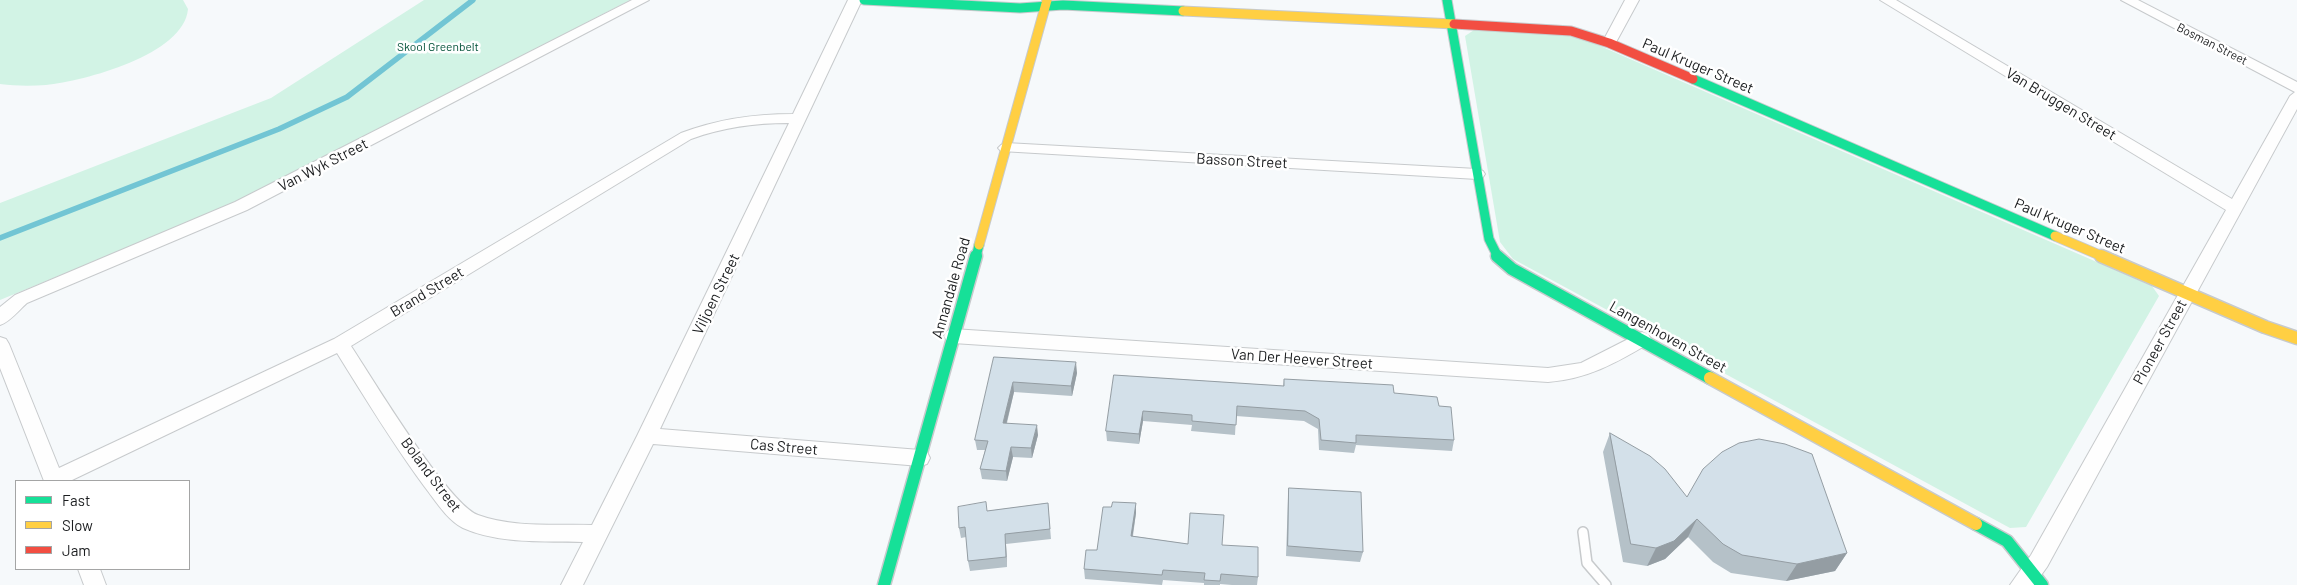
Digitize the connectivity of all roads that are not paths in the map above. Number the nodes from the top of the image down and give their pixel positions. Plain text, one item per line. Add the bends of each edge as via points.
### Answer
1 (642, 0) edge
2 (855, 0) edge
3 (864, 0) edge
4 (1447, 0) edge
5 (1632, 0) edge
6 (1887, 0) edge
7 (2128, 0) edge
8 (1046, 3) edge
9 (1451, 24) junction
10 (1608, 43) junction
11 (2297, 88) edge
12 (2297, 96) edge
13 (800, 118) junction
14 (1006, 148) junction
15 (1478, 174) junction
16 (2234, 208) junction
17 (2188, 293) junction
18 (0, 318) edge
19 (954, 336) junction
20 (2297, 338) edge
21 (1642, 339) junction
22 (340, 344) junction
23 (0, 347) edge
24 (648, 436) junction
25 (920, 458) junction
26 (54, 480) edge
27 (1583, 532) dead end
28 (597, 534) junction
29 (89, 570) edge
30 (2031, 581) edge
31 (95, 585) edge
32 (572, 585) edge
33 (884, 585) edge
34 (1606, 585) edge

1 - 18 street, Van Wyk Street via 241,206 21,299
2 - 13 street, Viljoen Street
3 - 8 street, Paul Kruger Street via 1020,8
4 - 9 street, Langenhoven Street
5 - 10 street
6 - 16 street, Van Bruggen Street
7 - 11 street, Bosman Street
8 - 9 street, Paul Kruger Street
8 - 14 street, Annandale Road
9 - 10 street, Paul Kruger Street via 1559,30
9 - 15 street, Langenhoven Street
10 - 17 street, Paul Kruger Street
12 - 16 street, Pioneer Street
13 - 22 street, Brand Street via 729,121 686,136
13 - 24 street, Viljoen Street
14 - 15 street, Basson Street
14 - 19 street, Annandale Road
15 - 21 street, Langenhoven Street via 1490,245 1497,256 1512,269
16 - 17 street, Pioneer Street
17 - 20 street, Paul Kruger Street
17 - 30 street, Pioneer Street
19 - 21 street, Van Der Heever Street via 1548,375 1582,372
19 - 25 street, Annandale Road
21 - 30 street, Langenhoven Street via 2007,541
22 - 26 street, Brand Street
22 - 28 street, Boland Street via 422,467 453,508 467,520 501,529
23 - 26 street
24 - 25 street, Cas Street
24 - 28 street, Viljoen Street
25 - 33 street, Annandale Road
27 - 34 lane via 1588,563
28 - 32 street, Viljoen Street
29 - 31 street

